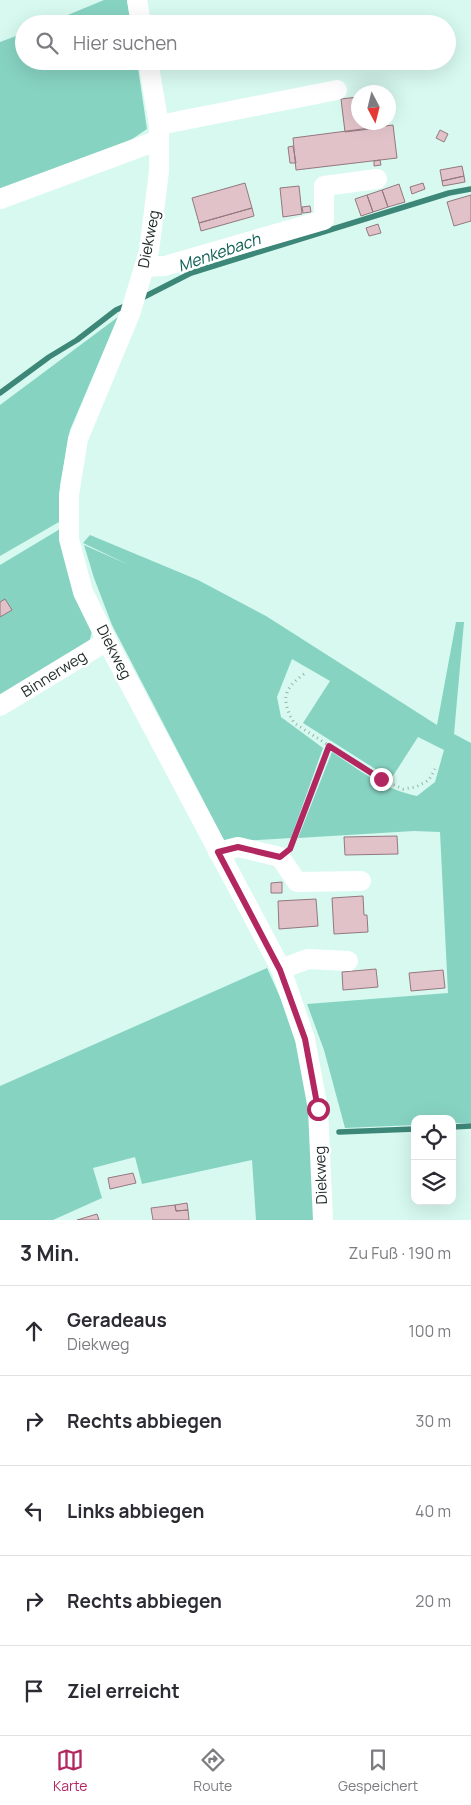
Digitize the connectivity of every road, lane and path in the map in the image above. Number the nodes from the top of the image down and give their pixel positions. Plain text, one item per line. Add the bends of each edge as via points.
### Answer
1 (137, 0) edge
2 (140, 15) edge
3 (149, 70) edge
4 (336, 90) dead end
5 (159, 132) junction
6 (377, 179) dead end
7 (0, 199) edge
8 (142, 275) junction
9 (107, 641) junction
10 (304, 674) dead end
11 (0, 706) edge
12 (329, 746) junction
13 (435, 769) dead end
14 (218, 852) junction
15 (280, 857) junction
16 (361, 881) dead end
17 (348, 961) dead end
18 (280, 970) junction
19 (323, 1220) edge

1 - 2 street
3 - 5 street, Diekweg
4 - 5 street
5 - 7 street
5 - 8 street, Diekweg via 154,221
6 - 8 street via 324,186 324,220
8 - 9 street, Diekweg via 130,314 78,440 70,495 69,539 84,592
9 - 11 street, Binnerweg
9 - 14 street, Diekweg
10 - 12 path via 291,683 286,696 286,710 294,723
12 - 13 path via 403,789 429,780
12 - 15 path via 290,849
14 - 15 street via 238,847
14 - 18 street, Diekweg
15 - 16 street via 297,882
17 - 18 street via 308,959
18 - 19 street, Diekweg via 305,1039 318,1109

